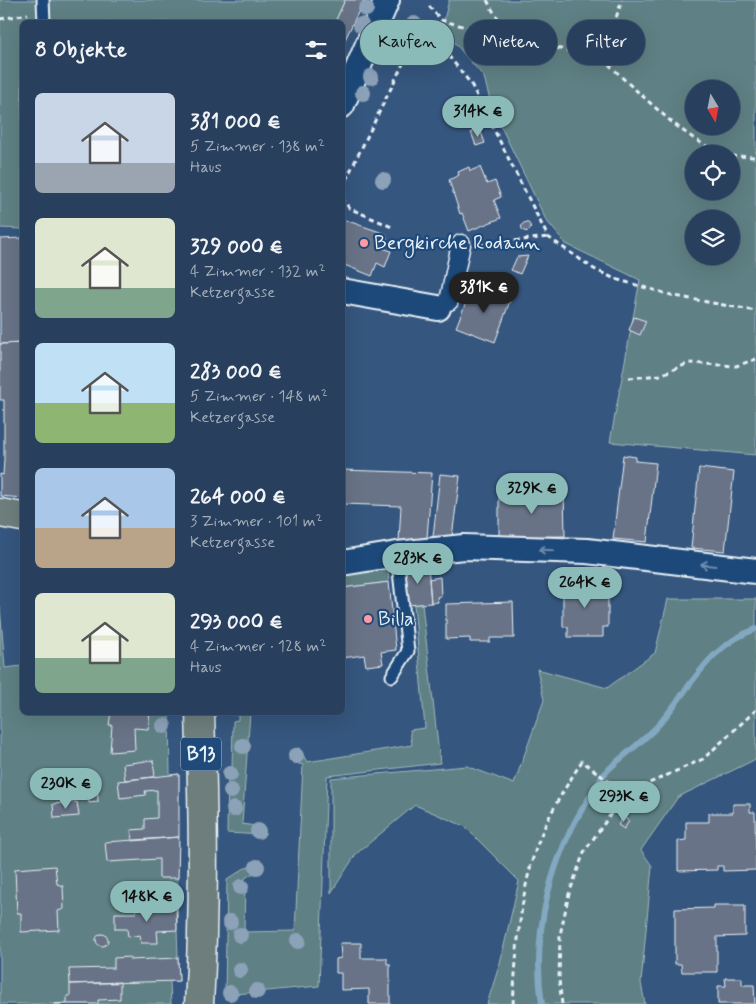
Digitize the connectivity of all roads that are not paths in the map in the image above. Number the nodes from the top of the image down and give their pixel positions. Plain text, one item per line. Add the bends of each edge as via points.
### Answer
1 (388, 0) edge
2 (345, 98) edge
3 (460, 244) road end
4 (345, 290) edge
5 (443, 304) joint
6 (0, 514) edge
7 (20, 516) edge
8 (397, 554) junction
9 (345, 563) edge
10 (756, 571) edge
11 (392, 676) dead end
12 (200, 715) edge
13 (199, 1004) edge

1 - 2 street
3 - 5 street
4 - 5 street
6 - 7 main road
8 - 9 street
10 -> 8 street via 586,551 464,547
8 - 11 lane via 408,651
12 - 13 main road, B13 via 203,939

